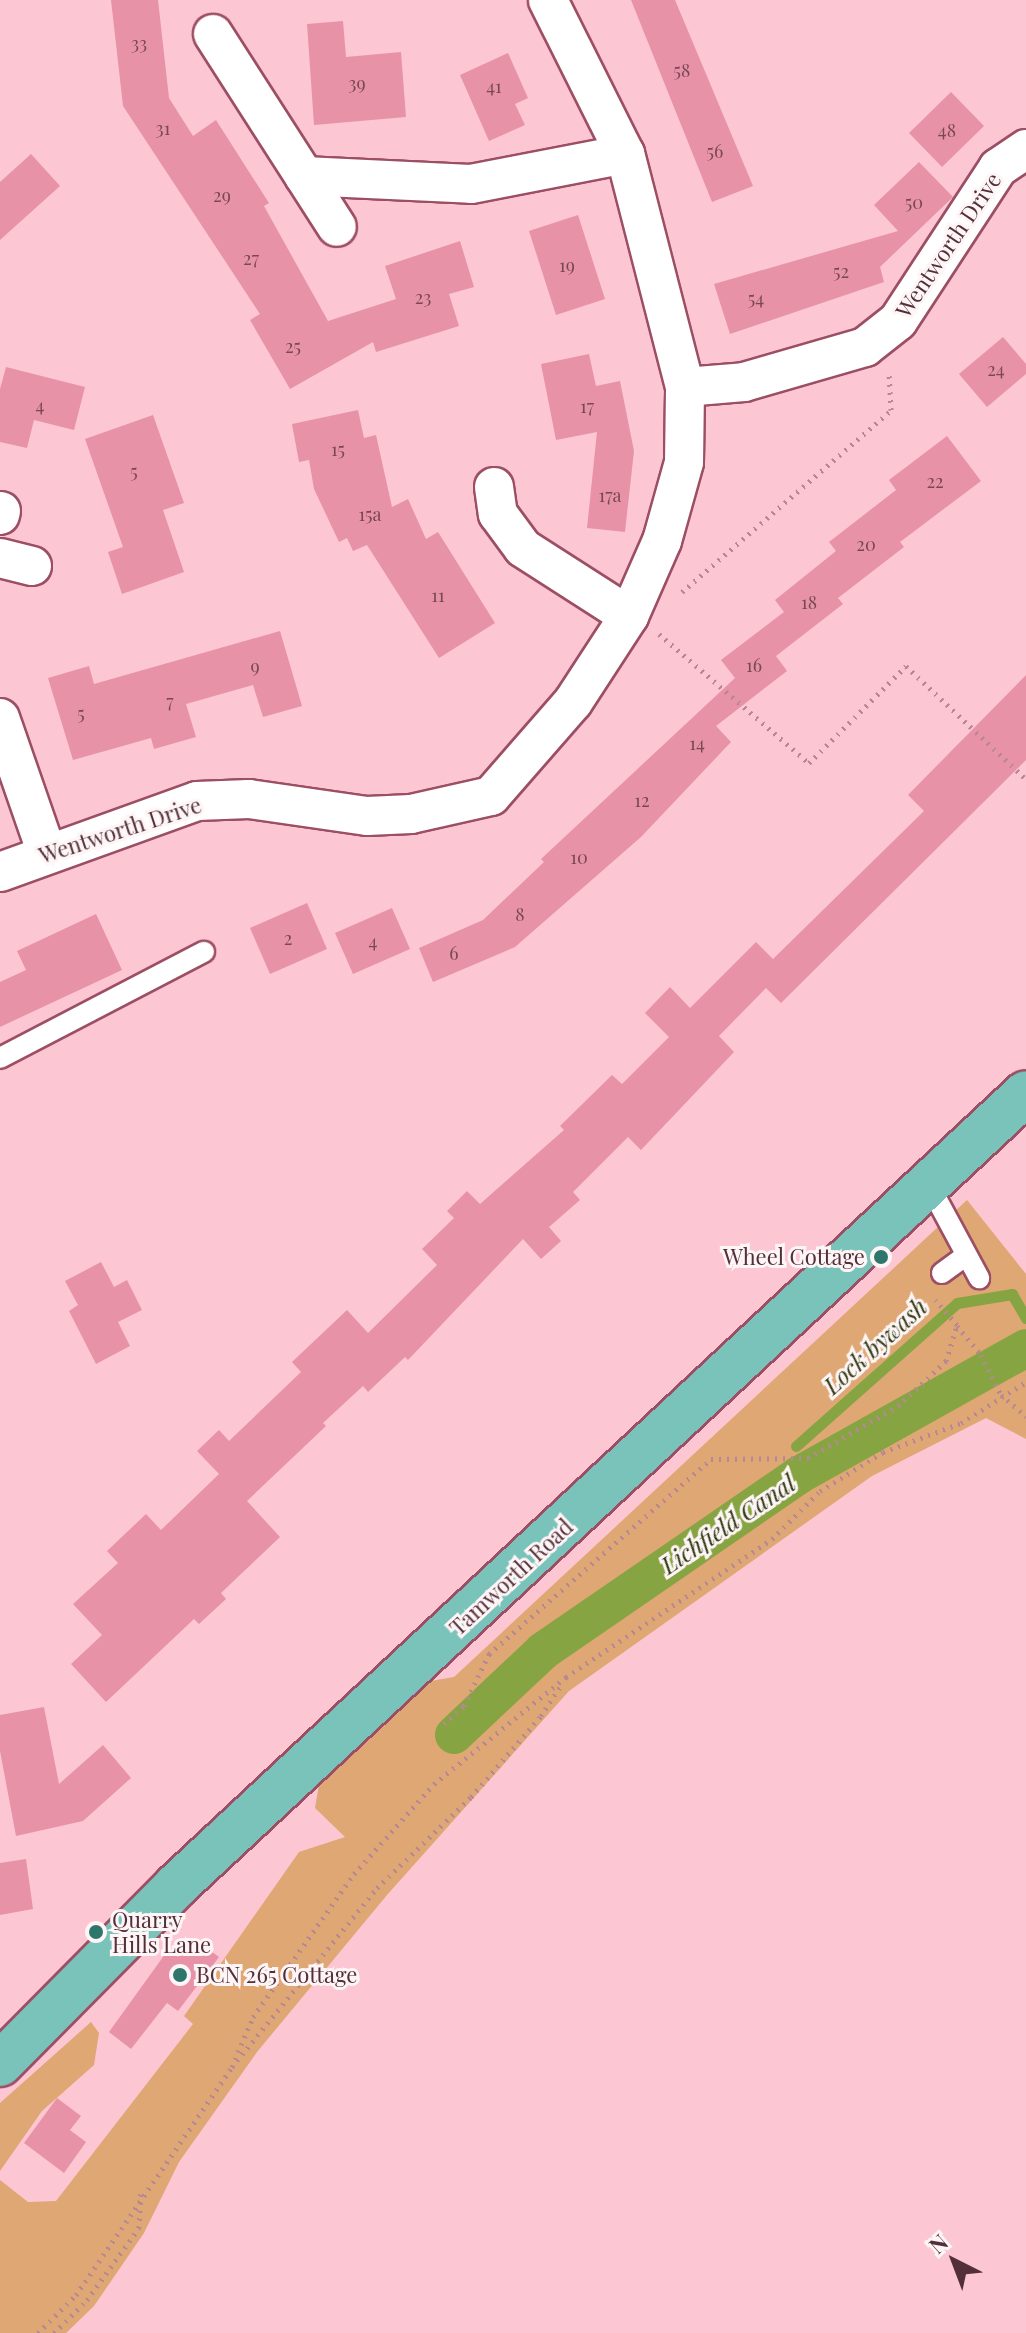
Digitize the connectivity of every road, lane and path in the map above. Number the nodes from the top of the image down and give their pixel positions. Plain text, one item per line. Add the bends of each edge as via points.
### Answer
1 (548, 0) edge
2 (213, 34) dead end
3 (1026, 149) edge
4 (625, 154) junction
5 (304, 176) junction
6 (337, 227) dead end
7 (898, 321) junction
8 (685, 387) junction
9 (494, 487) dead end
10 (669, 603) dead end
11 (637, 619) junction
12 (0, 718) edge
13 (1026, 779) edge
14 (47, 854) junction
15 (0, 872) edge
16 (204, 952) dead end
17 (0, 1058) edge
18 (1026, 1093) edge
19 (929, 1185) junction
20 (965, 1256) junction
21 (942, 1273) dead end
22 (979, 1278) dead end
23 (941, 1307) dead end
24 (957, 1325) junction
25 (1026, 1382) edge
26 (1001, 1395) junction
27 (1026, 1416) edge
28 (566, 1677) junction
29 (444, 1724) dead end
30 (0, 2064) edge
31 (232, 2067) junction
32 (141, 2192) junction
33 (38, 2333) edge
34 (54, 2333) edge

1 - 4 street, Wentworth Drive
2 - 5 street
3 - 7 street, Wentworth Drive via 998,168
4 - 5 street via 471,184
4 - 8 street, Wentworth Drive
5 - 6 street
7 - 8 street, Wentworth Drive via 865,347 800,368 744,382
7 - 10 path via 889,371 891,410
8 - 11 street, Wentworth Drive via 684,462
9 - 11 street via 498,514 523,548
11 - 13 path via 809,763 906,666
11 - 14 street, Wentworth Drive via 491,796 411,814 367,816 249,799 197,801
12 - 14 street
14 - 15 street, Wentworth Drive
16 - 17 lane
18 - 19 main road, Tamworth Road
19 - 20 lane
19 - 30 main road, Tamworth Road via 176,1886
20 - 21 lane
20 - 22 lane
23 - 24 path
24 - 26 path via 981,1355
24 - 29 path via 946,1361 898,1406 808,1458 711,1459 489,1654 464,1706
25 - 26 path
26 - 27 path
26 - 28 path via 961,1423 883,1452 820,1491 772,1539
28 - 31 path via 541,1716 471,1797 377,1888
28 - 31 path via 434,1784 354,1874 253,2017
31 - 32 path
32 - 33 path via 76,2295
32 - 34 path via 139,2228 87,2300

